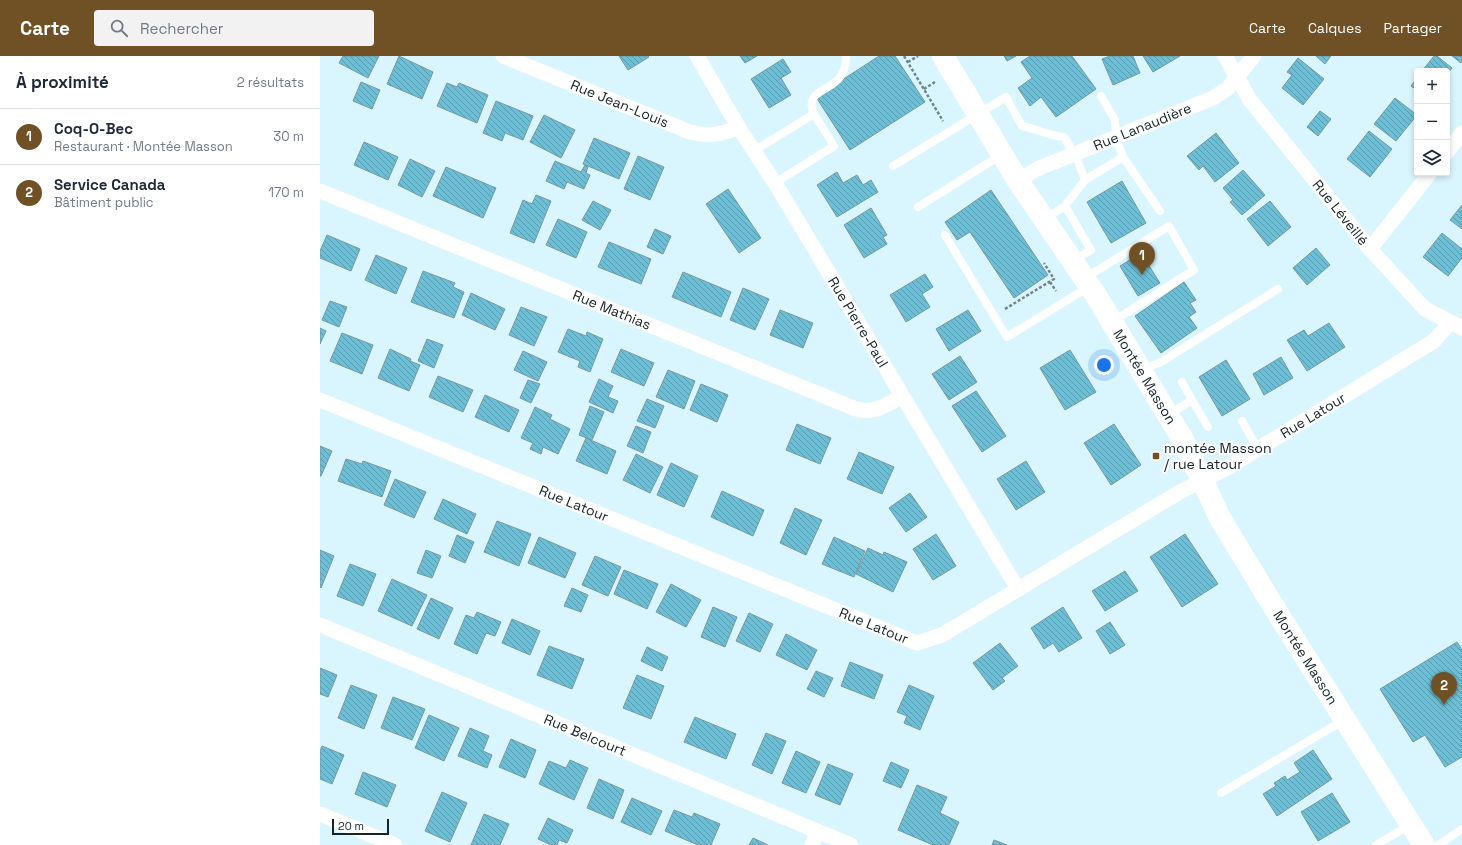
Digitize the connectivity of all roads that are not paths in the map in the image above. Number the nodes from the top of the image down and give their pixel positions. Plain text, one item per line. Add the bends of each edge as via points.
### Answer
1 (503, 56) edge
2 (697, 56) edge
3 (846, 56) edge
4 (943, 56) edge
5 (1225, 56) edge
6 (1254, 56) edge
7 (1237, 78) junction
8 (1101, 96) dead end
9 (814, 114) junction
10 (978, 114) junction
11 (739, 128) junction
12 (1462, 133) edge
13 (1116, 138) junction
14 (1450, 148) edge
15 (754, 151) junction
16 (1075, 154) junction
17 (1002, 155) junction
18 (1124, 157) junction
19 (893, 166) dead end
20 (1428, 176) edge
21 (1085, 180) junction
22 (1018, 181) junction
23 (775, 183) junction
24 (320, 191) edge
25 (1065, 206) junction
26 (918, 207) dead end
27 (1160, 211) dead end
28 (1044, 219) junction
29 (945, 234) dead end
30 (1370, 249) junction
31 (1082, 275) junction
32 (1278, 289) dead end
33 (1112, 323) junction
34 (1456, 325) edge
35 (1141, 370) junction
36 (1182, 382) dead end
37 (902, 396) junction
38 (320, 400) edge
39 (1192, 400) junction
40 (1168, 415) junction
41 (1242, 421) dead end
42 (1208, 427) dead end
43 (1258, 449) junction
44 (1202, 480) junction
45 (1018, 589) junction
46 (320, 626) edge
47 (1345, 719) junction
48 (1221, 793) dead end
49 (320, 814) edge
50 (1411, 824) junction
51 (1462, 830) edge
52 (815, 838) edge
53 (396, 845) edge
54 (851, 845) edge
55 (1376, 845) edge
56 (1424, 845) edge
57 (1438, 845) edge

1 - 11 street, Rue Jean-Louis via 690,132 711,136
2 - 11 street, Rue Pierre-Paul
3 - 9 lane via 844,71 840,77 817,93 814,98
4 - 10 main road, Montée Masson
5 - 7 street, Rue Léveillé
6 - 7 street, Rue Lanaudière
7 - 13 street, Rue Lanaudière via 1228,88 1212,98
7 - 30 street, Rue Léveillé via 1250,100
8 - 13 lane via 1115,120
9 - 15 lane
9 - 23 lane via 834,146
10 - 16 lane via 1006,97 1022,126 1040,129 1052,136 1064,136
10 - 17 main road, Montée Masson
10 - 19 lane
11 - 15 street, Rue Pierre-Paul
12 - 14 street
13 - 16 street, Rue Lanaudière
13 - 18 lane
15 - 23 street, Rue Pierre-Paul
16 - 21 lane
16 - 22 street, Rue Lanaudière via 1037,169
17 - 22 main road, Montée Masson
17 - 26 lane
18 - 21 lane
18 - 27 lane
20 - 30 street
21 - 25 lane
22 - 28 main road, Montée Masson
23 - 37 street, Rue Pierre-Paul
24 - 37 street, Rue Mathias via 856,409 870,412
25 - 28 lane
25 - 31 lane via 1091,250
28 - 31 main road, Montée Masson
29 - 31 lane via 1007,337
30 - 34 street, Rue Léveillé via 1425,309
31 - 33 main road, Montée Masson
31 - 33 lane via 1169,226 1194,270
32 - 35 lane via 1161,362
33 - 35 main road, Montée Masson
34 - 43 street, Rue Latour
35 - 40 main road, Montée Masson
36 - 39 lane
37 - 45 street, Rue Pierre-Paul
38 - 45 street, Rue Latour via 917,643 942,635
39 - 40 lane
39 - 42 lane
40 - 44 main road, Montée Masson
41 - 43 lane
43 - 44 street, Rue Latour
44 - 45 street, Rue Latour
44 - 47 main road, Montée Masson via 1225,527
46 - 52 street, Rue Belcourt
47 - 48 lane
47 - 50 main road, Montée Masson
49 - 53 street
50 - 55 lane
50 - 56 main road, Montée Masson
51 - 57 lane
52 - 54 street, Rue Belcourt

